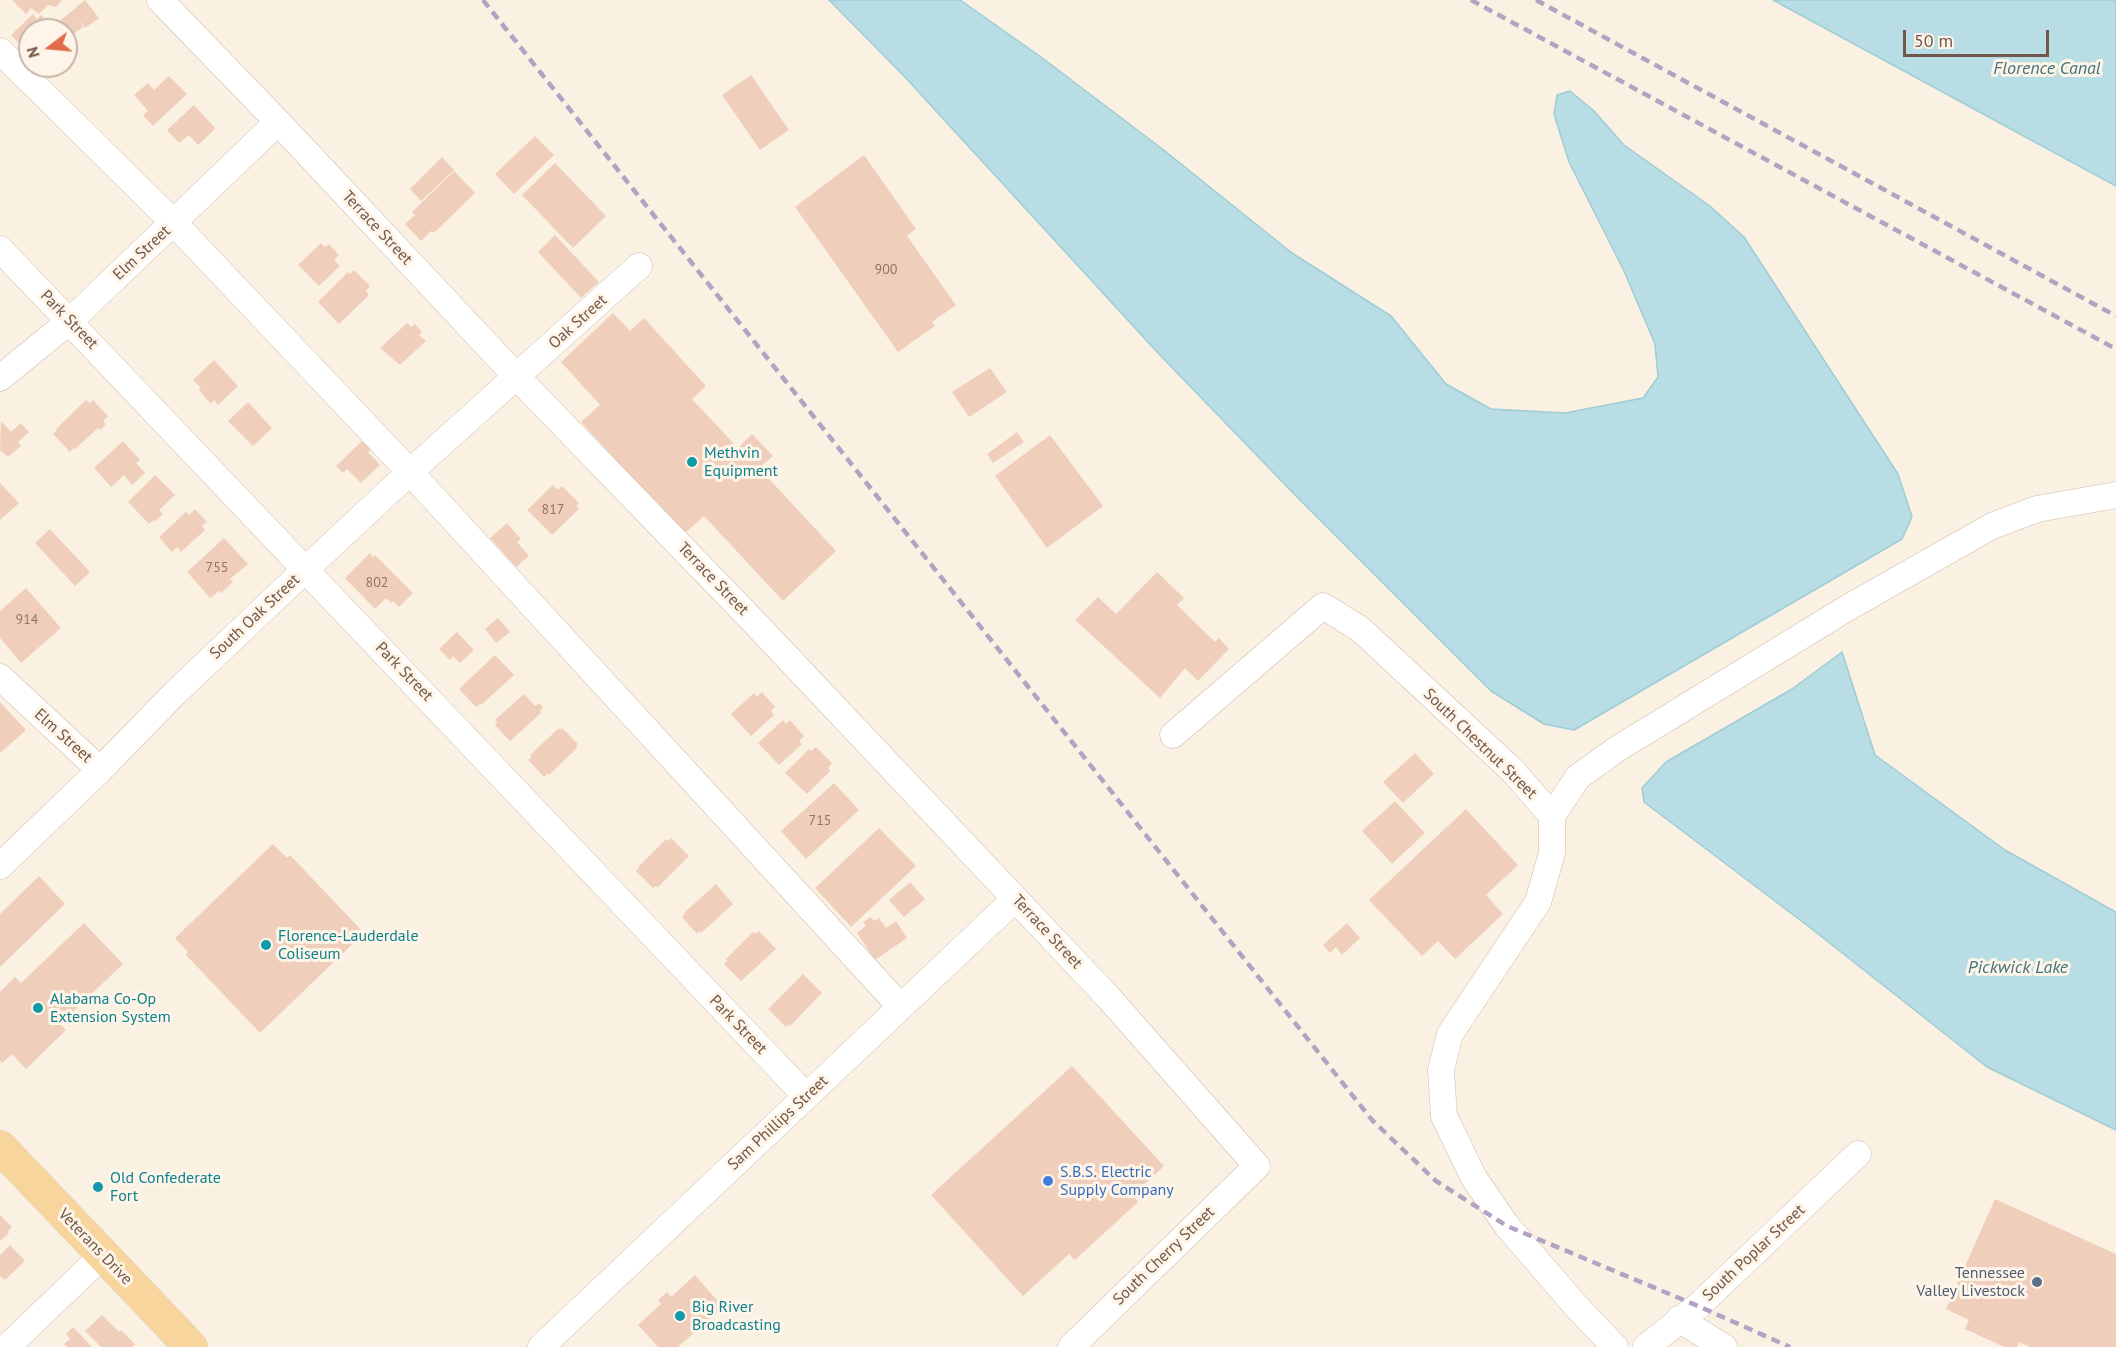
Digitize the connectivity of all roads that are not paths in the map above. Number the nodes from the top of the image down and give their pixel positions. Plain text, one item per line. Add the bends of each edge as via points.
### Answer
1 (160, 0) edge
2 (0, 51) edge
3 (278, 122) junction
4 (174, 224) junction
5 (0, 249) edge
6 (639, 266) dead end
7 (70, 321) junction
8 (517, 377) junction
9 (0, 378) edge
10 (410, 472) junction
11 (2116, 495) edge
12 (304, 570) junction
13 (0, 677) edge
14 (1173, 735) dead end
15 (100, 770) junction
16 (1552, 816) junction
17 (0, 866) edge
18 (1015, 899) junction
19 (900, 1006) junction
20 (806, 1096) junction
21 (0, 1147) edge
22 (1858, 1154) dead end
23 (1257, 1166) joint
24 (103, 1255) junction
25 (1679, 1318) junction
26 (8, 1347) edge
27 (191, 1347) edge
28 (541, 1347) edge
29 (1071, 1347) edge
30 (1615, 1347) edge
31 (1646, 1347) edge
32 (1724, 1347) edge

1 - 3 street, Terrace Street
2 - 4 street
3 - 4 street, Elm Street
3 - 8 street, Terrace Street
4 - 7 street, Elm Street
4 - 10 street
5 - 7 street, Park Street
6 - 8 street, Oak Street
7 - 9 street, Elm Street
7 - 12 street, Park Street
8 - 10 street, South Oak Street
8 - 18 street, Terrace Street
10 - 12 street, South Oak Street
10 - 19 street
11 - 16 street via 2014,516 1903,576 1617,749 1578,777
12 - 15 street, South Oak Street
12 - 20 street, Park Street
13 - 15 street, Elm Street
14 - 16 street, South Chestnut Street via 1323,606 1360,629 1513,771
15 - 17 street, South Oak Street
16 - 30 street via 1552,853 1538,902 1450,1034 1441,1070 1444,1116 1474,1178 1507,1226
18 - 19 street, Sam Phillips Street
18 - 23 street, Terrace Street via 1108,997
19 - 20 street, Sam Phillips Street
20 - 28 street, Sam Phillips Street
21 - 24 main road, Veterans Drive
22 - 25 street, South Poplar Street via 1698,1306
23 - 29 street, South Cherry Street
24 - 26 street
24 - 27 main road, Veterans Drive
25 - 31 street, South Poplar Street
25 - 32 street

